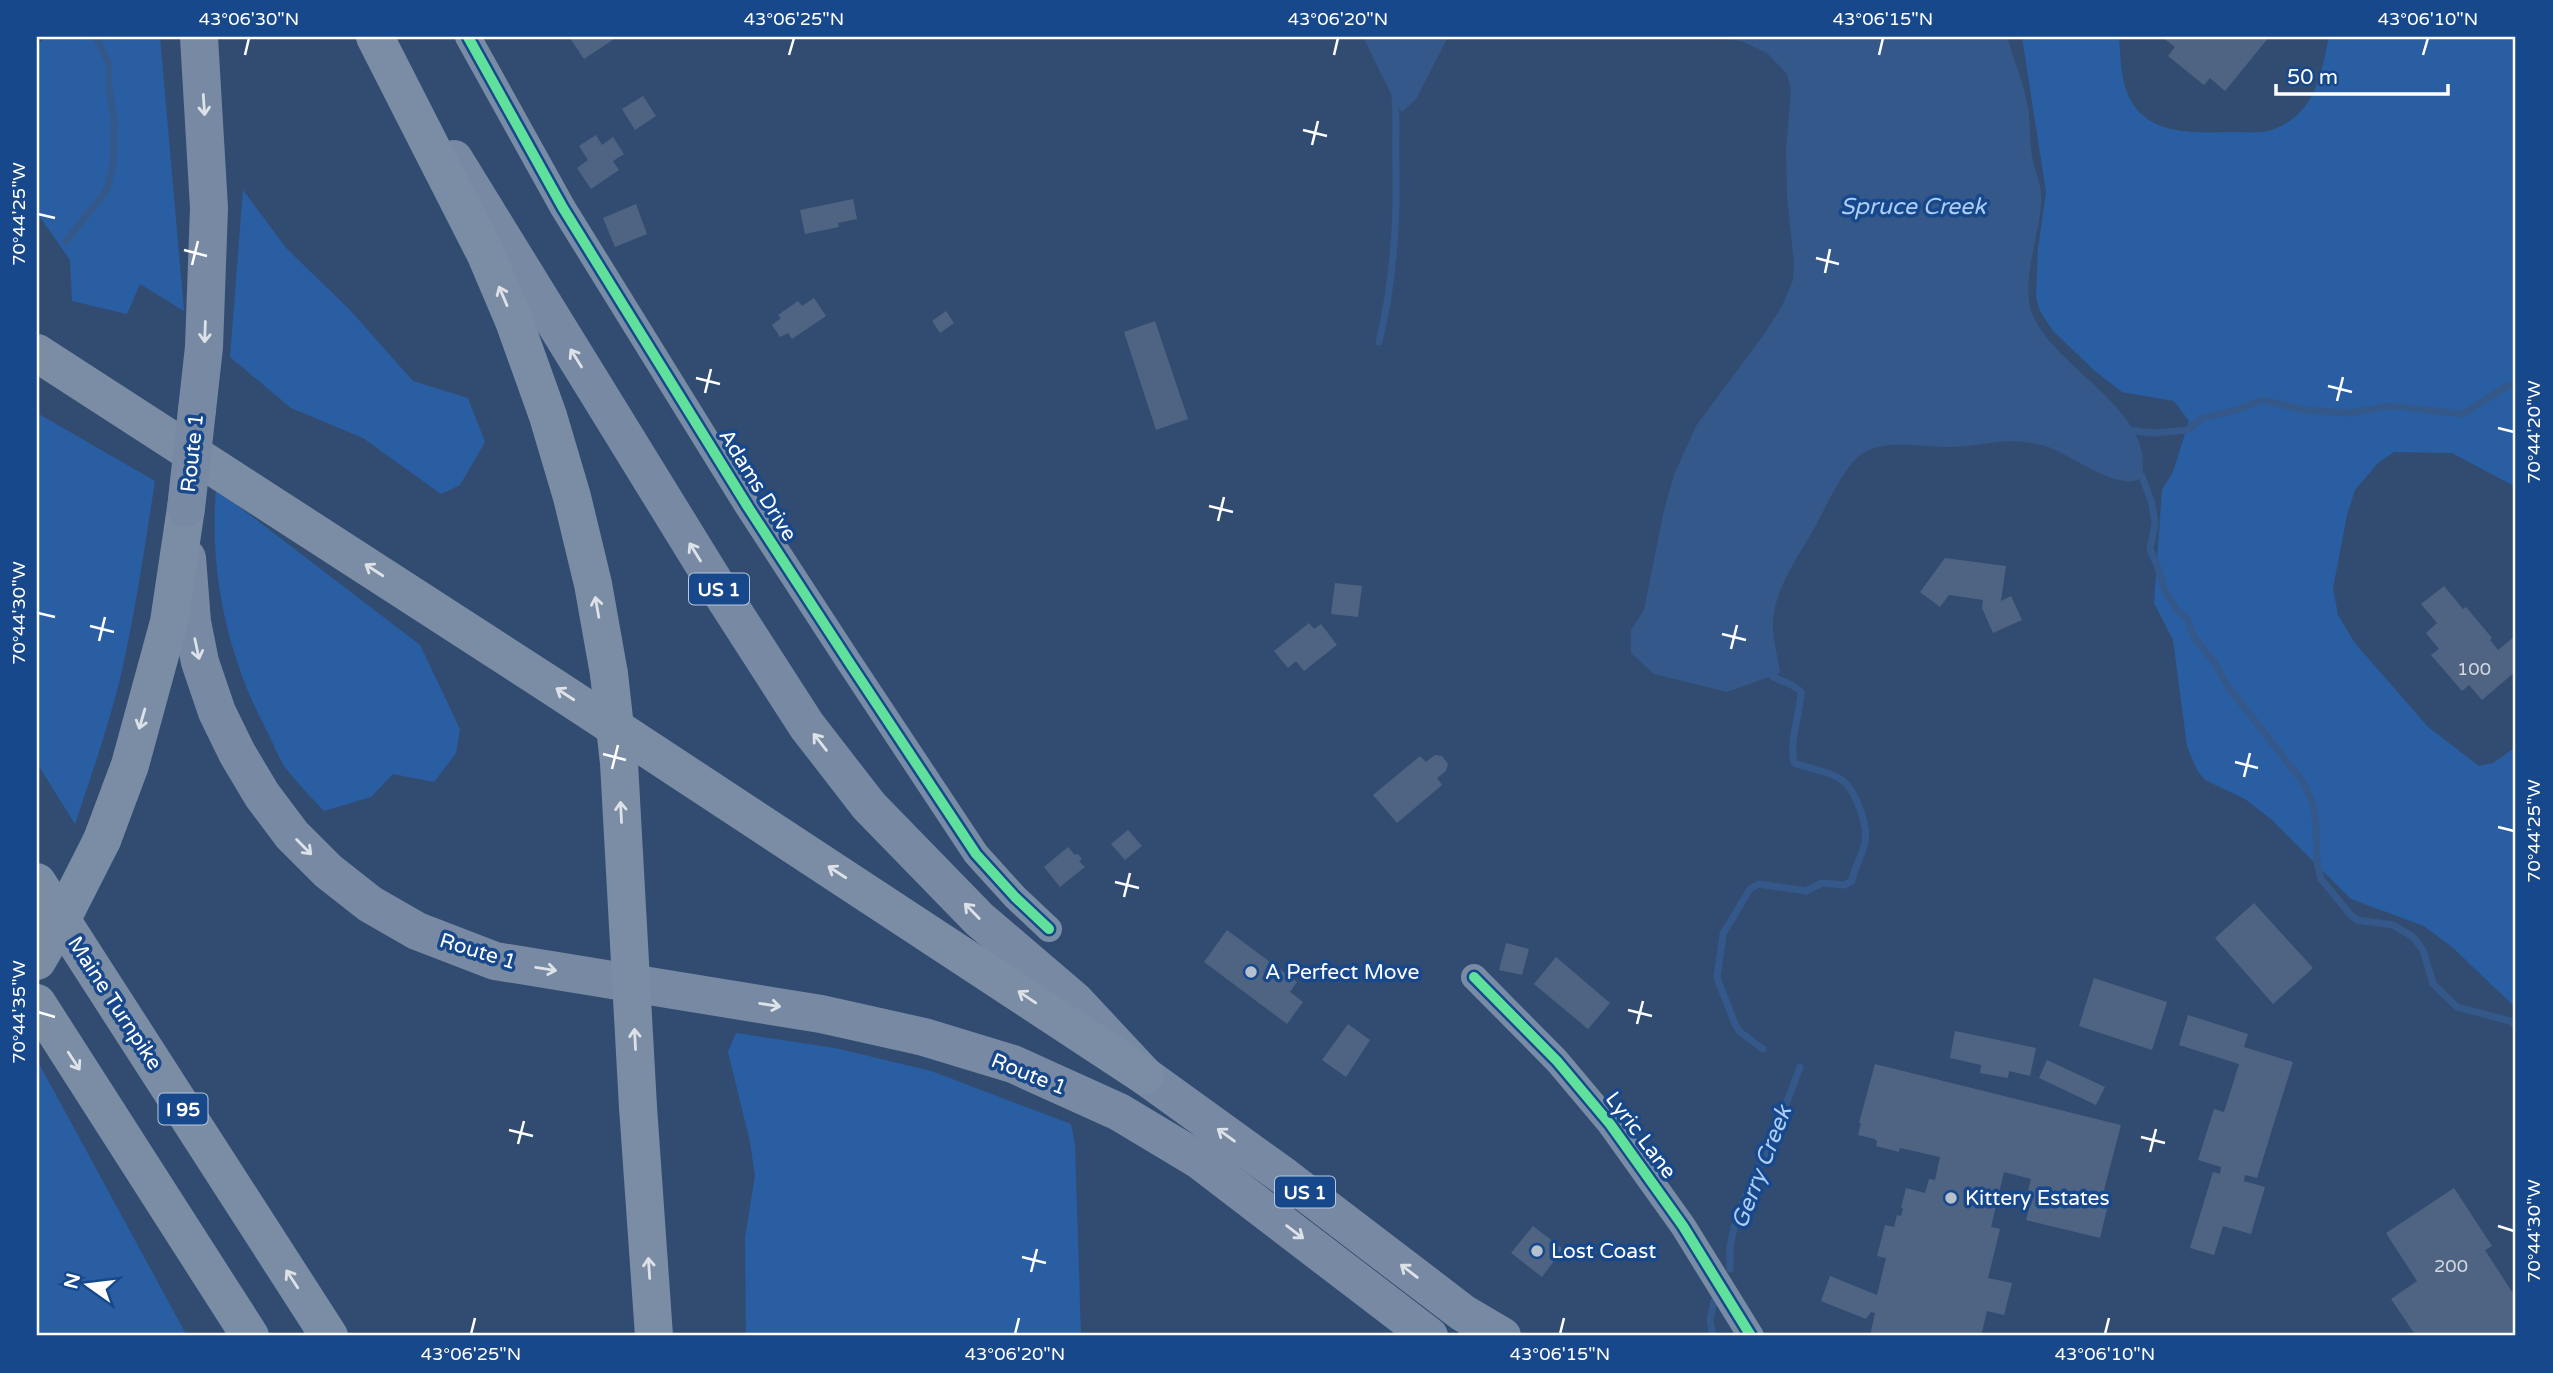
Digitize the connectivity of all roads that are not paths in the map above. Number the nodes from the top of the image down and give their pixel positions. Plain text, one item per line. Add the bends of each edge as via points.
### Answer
1 (199, 37) edge
2 (375, 37) edge
3 (468, 37) edge
4 (37, 353) edge
5 (186, 508) junction
6 (37, 882) edge
7 (1049, 929) dead end
8 (37, 961) edge
9 (1474, 977) dead end
10 (37, 1003) edge
11 (1145, 1076) junction
12 (98, 1099) junction
13 (1476, 1324) edge
14 (222, 1336) edge
15 (250, 1336) edge
16 (329, 1336) edge
17 (654, 1336) edge
18 (1429, 1336) edge
19 (1502, 1336) edge
20 (1751, 1336) edge

1 -> 5 main road, Route 1 / US 1, bridge via 209,208 204,347
11 -> 2 main road, US 1 via 1075,1001 979,919 878,815 807,726
17 -> 2 highway, bridge via 619,763 593,584 548,416 514,321 486,255
3 - 7 street, Adams Drive via 566,214 748,507 976,854
11 -> 4 highway
5 -> 8 highway, bridge via 169,622 130,765 102,840
5 -> 18 main road, Route 1 / US 1 via 191,622 217,712 262,795 292,835 370,904 417,931 495,961 821,1014 924,1037 1013,1064 1119,1112 1189,1154
16 -> 6 highway, Maine Turnpike / I 95
9 - 20 street, Lyric Lane via 1557,1061 1609,1124 1683,1226
10 -> 12 highway
13 -> 11 main road, US 1
12 - 14 highway
12 - 15 highway
13 - 19 main road, US 1

